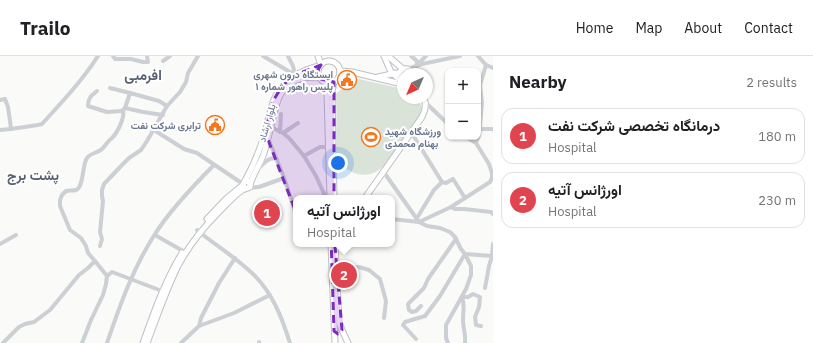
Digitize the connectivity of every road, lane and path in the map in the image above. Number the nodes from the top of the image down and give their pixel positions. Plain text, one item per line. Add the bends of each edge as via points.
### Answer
1 (98, 56) edge
2 (113, 56) edge
3 (147, 56) edge
4 (170, 56) edge
5 (198, 56) edge
6 (262, 56) edge
7 (288, 56) edge
8 (318, 56) edge
9 (326, 56) edge
10 (384, 56) edge
11 (388, 56) edge
12 (411, 56) edge
13 (426, 56) edge
14 (460, 56) edge
15 (478, 56) edge
16 (163, 61) dead end
17 (330, 62) junction
18 (321, 65) junction
19 (420, 65) junction
20 (486, 65) junction
21 (402, 68) edge
22 (410, 68) edge
23 (418, 68) edge
24 (493, 68) edge
25 (340, 71) junction
26 (397, 71) edge
27 (392, 72) junction
28 (295, 76) junction
29 (319, 77) junction
30 (397, 77) edge
31 (375, 78) junction
32 (325, 82) junction
33 (334, 82) junction
34 (397, 83) edge
35 (110, 88) dead end
36 (97, 91) dead end
37 (130, 93) junction
38 (0, 100) edge
39 (425, 104) edge
40 (429, 104) edge
41 (167, 106) junction
42 (124, 109) junction
43 (481, 112) edge
44 (281, 114) dead end
45 (163, 115) junction
46 (445, 121) edge
47 (298, 123) dead end
48 (271, 127) junction
49 (11, 129) junction
50 (481, 129) edge
51 (493, 129) edge
52 (0, 130) edge
53 (154, 130) junction
54 (282, 132) junction
55 (410, 132) junction
56 (268, 135) junction
57 (471, 140) edge
58 (477, 140) edge
59 (476, 143) junction
60 (329, 147) junction
61 (304, 156) junction
62 (277, 159) junction
63 (491, 164) edge
64 (214, 165) junction
65 (383, 171) junction
66 (255, 172) junction
67 (284, 178) junction
68 (442, 182) junction
69 (492, 183) edge
70 (246, 185) junction
71 (325, 195) edge
72 (330, 195) edge
73 (334, 195) edge
74 (367, 195) edge
75 (465, 198) junction
76 (293, 205) edge
77 (451, 207) junction
78 (492, 212) edge
79 (395, 219) edge
80 (418, 220) junction
81 (199, 231) junction
82 (16, 235) dead end
83 (155, 235) junction
84 (456, 239) junction
85 (493, 241) edge
86 (0, 244) edge
87 (493, 244) edge
88 (100, 246) dead end
89 (334, 247) edge
90 (334, 247) edge
91 (183, 251) junction
92 (465, 254) junction
93 (493, 256) edge
94 (235, 258) junction
95 (95, 261) junction
96 (336, 268) junction
97 (107, 276) junction
98 (130, 279) junction
99 (485, 288) dead end
100 (162, 291) junction
101 (270, 295) junction
102 (462, 297) junction
103 (421, 306) dead end
104 (384, 318) dead end
105 (199, 326) junction
106 (481, 326) dead end
107 (342, 330) junction
108 (334, 331) junction
109 (416, 339) dead end
110 (3, 343) edge
111 (82, 343) edge
112 (108, 343) edge
113 (143, 343) edge
114 (147, 343) edge
115 (181, 343) edge
116 (290, 343) edge
117 (335, 343) edge
118 (341, 343) edge
119 (347, 343) edge
120 (448, 343) edge
121 (465, 343) edge

1 - 49 street via 76,86 42,124
2 - 3 street via 115,59 148,62
4 - 16 street
5 - 41 street via 180,92
6 - 28 street
7 - 28 street
8 - 18 main road
9 - 17 main road
10 - 27 main road
11 - 21 main road
12 - 19 street
13 - 19 street
14 - 19 street
15 - 20 street
17 - 18 main road
17 - 25 main road via 337,65
18 - 28 main road, بلوار ارشاد
18 - 29 main road via 318,70
19 - 22 street
19 - 23 street
20 - 24 street
20 - 43 street via 480,85
25 - 31 main road
25 - 33 main road via 339,78
26 - 27 main road
27 - 30 main road
27 - 31 main road
28 - 56 main road, بلوار ارشاد via 276,94
29 - 32 main road
29 - 48 main road, بلوار ارشاد via 305,77 292,82 284,89 277,101
31 - 34 main road
32 - 33 main road
32 - 60 main road
33 - 73 main road
35 - 37 street
36 - 42 street via 90,97 88,106 107,112
37 - 41 street via 159,101
37 - 42 street
38 - 49 street via 5,99
39 - 55 main road via 424,112
40 - 46 street
41 - 45 street
42 - 45 street
42 - 95 street via 117,132 103,149 87,158 78,188 66,191 60,200 70,230 81,238
44 - 54 street
45 - 53 street
47 - 54 street
48 - 54 street
48 - 56 main road, بلوار ارشاد
49 - 52 street
50 - 51 street
53 - 64 street
53 - 88 street via 141,150 129,158 104,184
54 - 61 street
55 - 65 main road
55 - 68 street
56 - 62 street
56 - 66 main road, بلوار ارشاد via 263,156
56 - 70 main road, بلوار ارشاد
57 - 59 street
58 - 59 street
59 - 63 street
60 - 61 street via 320,147
60 - 72 main road
61 - 71 street
62 - 66 street via 268,160
62 - 67 street
63 - 69 street
64 - 70 street
64 - 83 street
65 - 74 main road
65 - 80 street
66 - 70 main road, بلوار ارشاد
67 - 70 street via 258,187
67 - 76 street
68 - 75 street via 446,183 452,179
68 - 80 street via 434,190
69 - 75 street
70 - 81 main road
75 - 77 street
77 - 78 street via 455,210
77 - 80 street
79 - 80 street
80 - 84 street via 427,226 450,232
81 - 91 main road
81 - 94 street
81 - 114 main road via 178,266
82 - 86 street
83 - 91 street
83 - 98 street
84 - 92 street
84 - 103 street via 424,288 408,304 412,312 416,312
85 - 87 street
87 - 93 street
89 - 96 main road
90 - 108 main road
91 - 100 main road
92 - 93 street
92 - 102 street via 471,266 471,275
92 - 109 street via 433,307 425,316 405,322 403,325
93 - 99 street
94 - 101 street via 254,275
94 - 105 street via 219,283
95 - 97 street
95 - 110 street via 79,275 50,310 34,322 19,327
96 - 104 street via 364,268 380,279 386,301
96 - 107 main road via 339,322
97 - 98 street via 112,272
97 - 111 street via 103,295
98 - 100 street
98 - 112 street
100 - 113 main road
101 - 105 street via 234,313
101 - 116 street
102 - 106 street via 473,294 480,297 475,317 476,325
102 - 120 street via 446,325
102 - 121 street
105 - 115 street
107 - 108 main road via 338,334
107 - 119 main road
108 - 117 main road
118 - 119 main road

